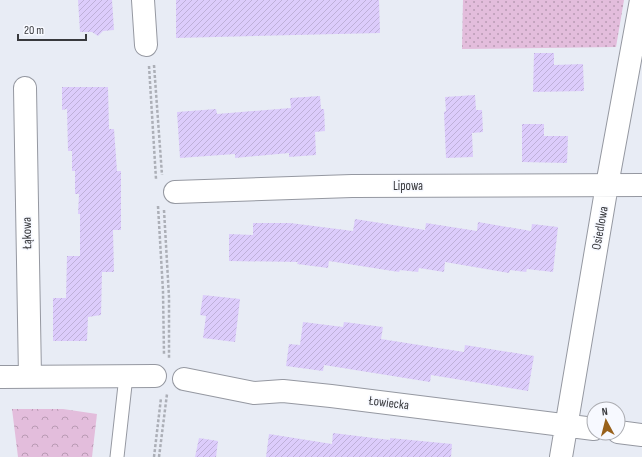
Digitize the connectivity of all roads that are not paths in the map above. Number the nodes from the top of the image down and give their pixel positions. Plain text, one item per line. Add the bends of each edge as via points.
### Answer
1 (143, 0) edge
2 (641, 0) edge
3 (150, 52) road end
4 (25, 88) dead end
5 (607, 185) junction
6 (642, 185) edge
7 (164, 196) road end
8 (0, 376) edge
9 (126, 376) junction
10 (30, 377) junction
11 (567, 425) junction
12 (586, 428) edge
13 (626, 433) edge
14 (642, 435) edge
15 (117, 457) edge
16 (561, 457) edge

1 - 3 street
2 - 5 street, Osiedlowa
4 - 10 street, Łąkowa
5 - 6 street, Lipowa
5 - 7 street, Lipowa via 352,186
5 - 11 street, Osiedlowa
8 - 10 street
9 - 10 street
9 - 11 street, Łowiecka via 167,374 254,393 283,391
9 - 15 lane
11 - 12 street, Łowiecka
11 - 16 street, Osiedlowa
13 - 14 street

